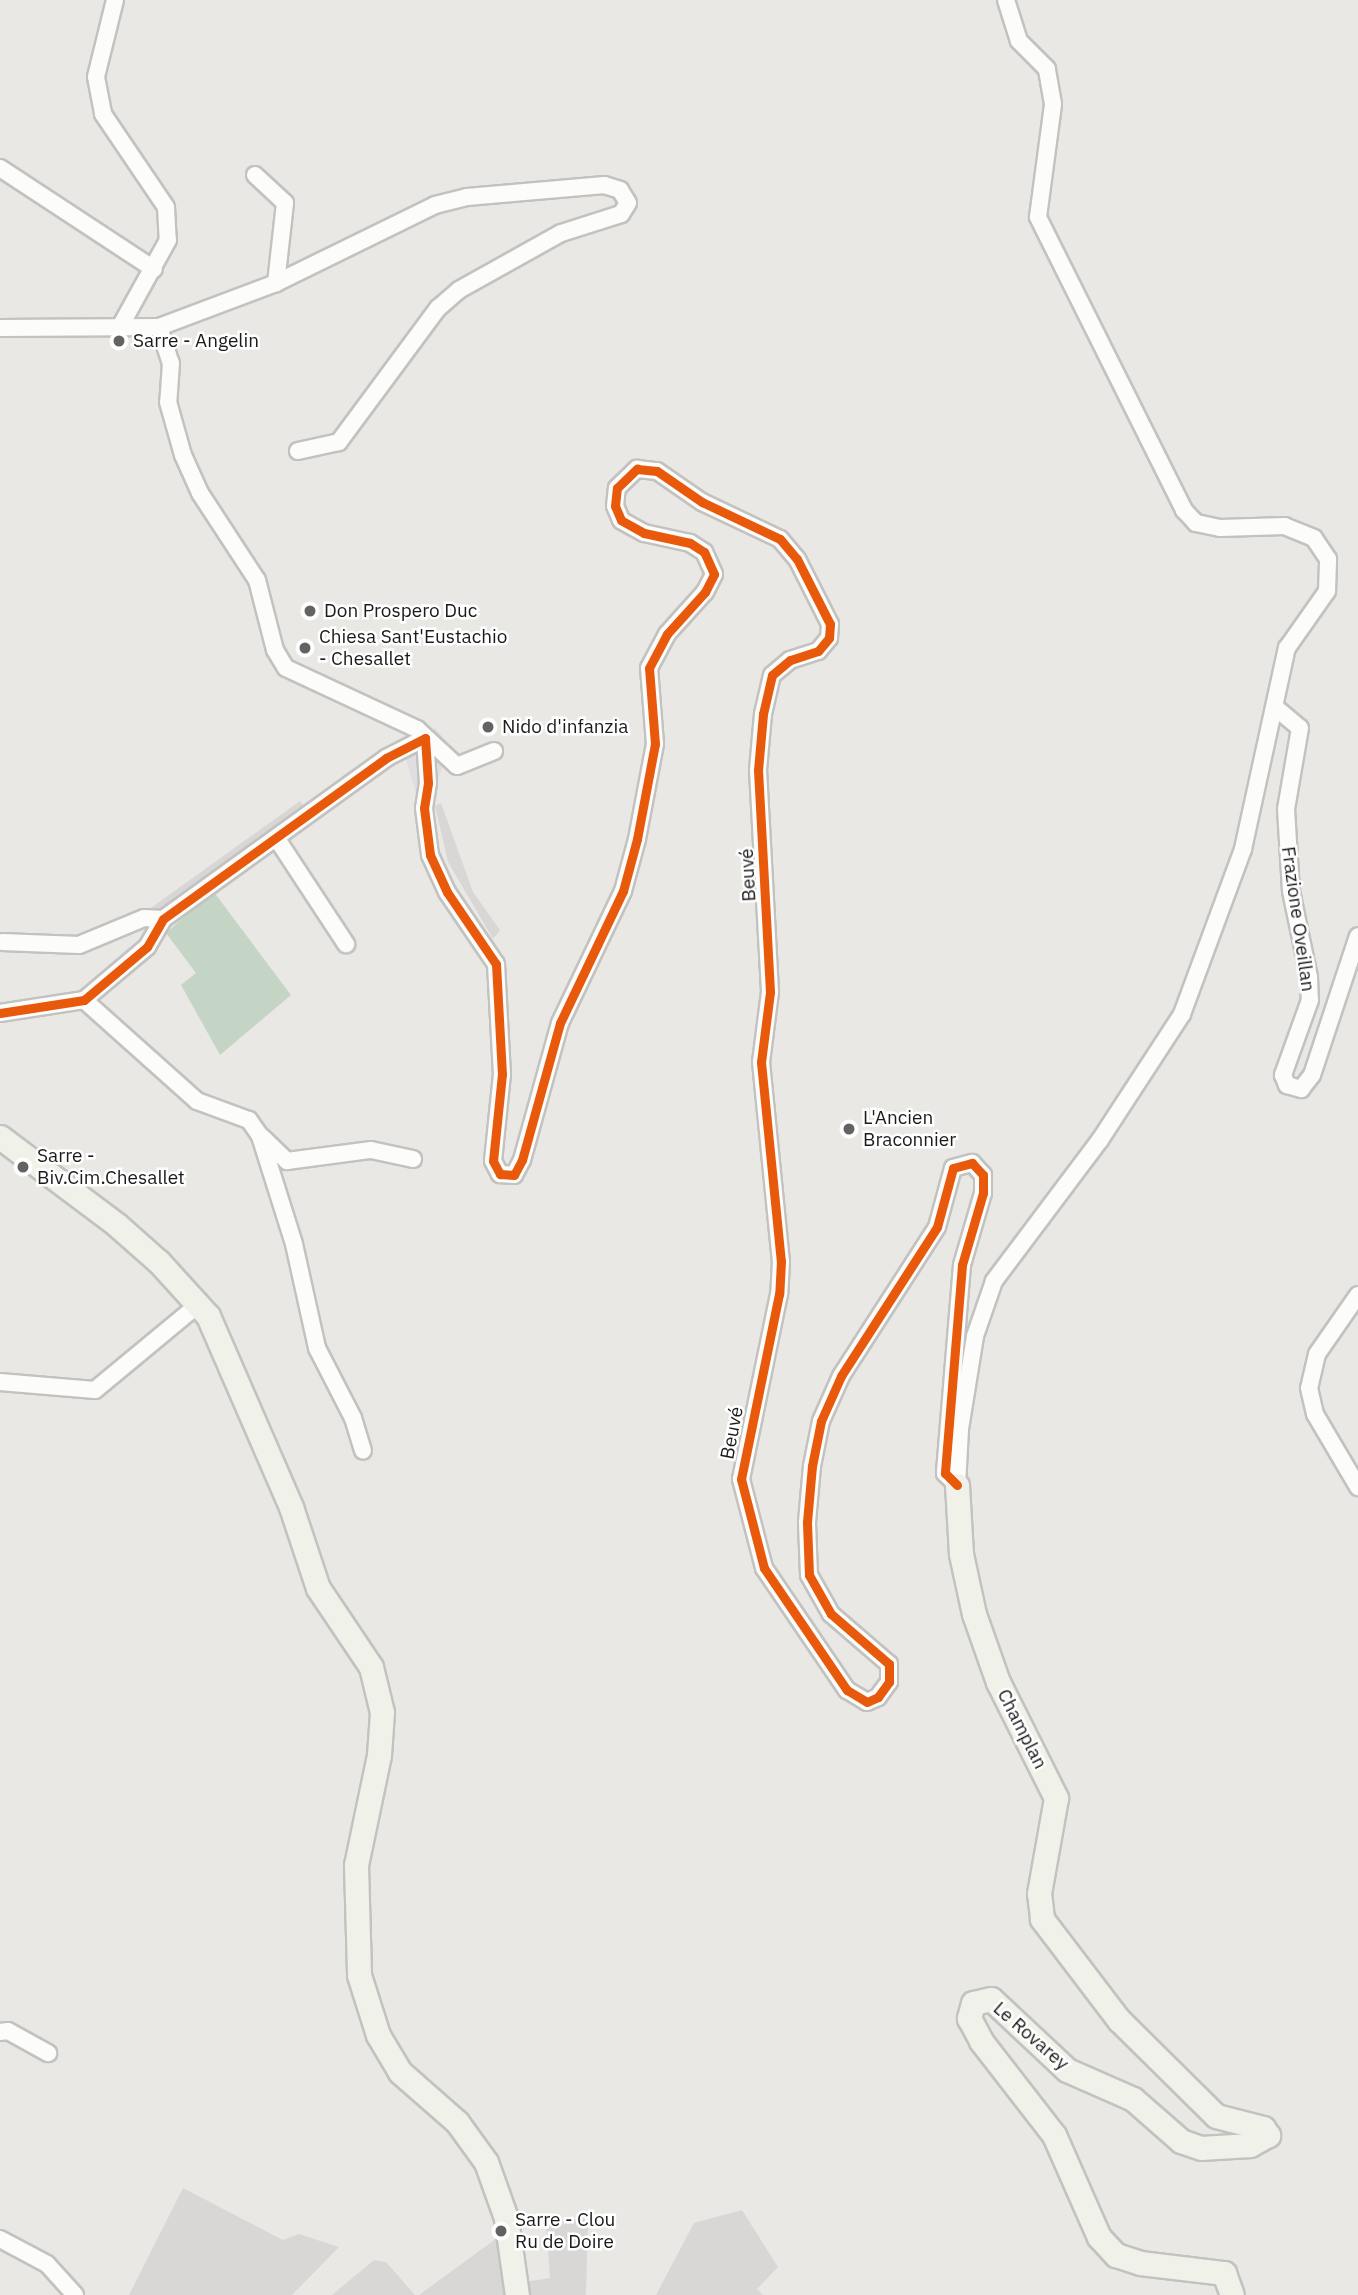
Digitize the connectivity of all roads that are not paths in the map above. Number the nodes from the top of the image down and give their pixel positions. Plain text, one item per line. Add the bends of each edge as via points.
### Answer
1 (115, 0) edge
2 (1006, 0) edge
3 (0, 168) edge
4 (255, 175) dead end
5 (155, 269) junction
6 (276, 283) junction
7 (120, 327) junction
8 (159, 327) junction
9 (0, 328) edge
10 (298, 451) dead end
11 (1276, 708) junction
12 (425, 738) junction
13 (494, 751) dead end
14 (277, 839) junction
15 (163, 919) junction
16 (1358, 936) edge
17 (2, 942) dead end
18 (346, 944) dead end
19 (84, 1000) junction
20 (0, 1013) edge
21 (260, 1136) junction
22 (0, 1137) edge
23 (412, 1159) dead end
24 (1358, 1295) edge
25 (199, 1304) junction
26 (0, 1382) edge
27 (363, 1451) dead end
28 (957, 1485) junction
29 (1358, 1487) edge
30 (1073, 1964) joint
31 (0, 2032) edge
32 (48, 2053) dead end
33 (0, 2239) edge
34 (1232, 2294) edge
35 (75, 2295) edge
36 (517, 2295) edge

1 - 5 street via 96,77 103,114 166,207 168,240
2 - 11 street via 1019,41 1046,69 1053,104 1038,216 1184,510 1196,523 1220,528 1285,526 1314,538 1328,559 1327,591 1287,648
3 - 5 street
4 - 6 street via 285,203
5 - 7 street
6 - 8 street
6 - 10 street via 435,205 467,197 604,184 620,190 628,203 621,214 561,233 459,290 438,308 339,442
7 - 8 street
7 - 9 street
8 - 12 street via 171,363 168,402 183,454 200,493 257,580 275,650 286,667 417,729
11 - 16 street, Frazione Oveillan via 1300,728 1286,809 1290,891 1310,1000 1283,1074 1287,1086 1301,1089 1312,1075
11 - 28 street via 1243,849 1182,1014 1100,1140 994,1281 975,1336 960,1429
12 - 13 street via 457,766
12 - 14 street via 394,753
12 - 28 street, Beuvé via 428,783 424,808 430,855 447,892 496,964 502,1074 493,1161 500,1174 508,1177 522,1160 576,985 622,891 653,763 649,668 667,634 705,592 714,574 704,552 690,543 644,533 621,520 615,506 617,488 637,469 657,471 702,502 780,539 797,559 830,624 829,638 818,651 790,660 772,676 763,714 758,770 770,992 761,1062 780,1261 779,1294 741,1479 764,1568 847,1690 867,1702 878,1698 889,1682 889,1664 831,1614 809,1575 812,1466 821,1421 841,1376 937,1227 953,1168 972,1163 983,1175 983,1193 962,1265 945,1473
14 - 15 street
14 - 18 street
15 - 17 street via 144,918 79,945
15 - 19 street via 147,947
19 - 20 street
19 - 21 street via 197,1101 249,1120
21 - 23 street via 287,1160 371,1150
21 - 27 street via 298,1256 317,1348 353,1418
22 - 25 street via 117,1225
24 - 29 street via 1317,1354 1309,1388 1315,1414
25 - 26 street via 95,1390
25 - 36 street via 223,1345 318,1588 371,1668 379,1688 379,1755 356,1865 359,1975 378,2035 400,2072 457,2122 486,2162 506,2218
28 - 30 street, Champlan via 961,1554 974,1614 998,1682 1056,1798 1039,1893 1042,1919
30 - 34 street, Le Rovarey via 1119,2020 1216,2116 1263,2128 1268,2135 1265,2140 1200,2148 1181,2141 1133,2099 1067,2070 991,1999 973,2003 969,2018 981,2041 1054,2135 1099,2237 1116,2255 1140,2263 1224,2273
31 - 32 street via 8,2031
33 - 35 street via 47,2264

